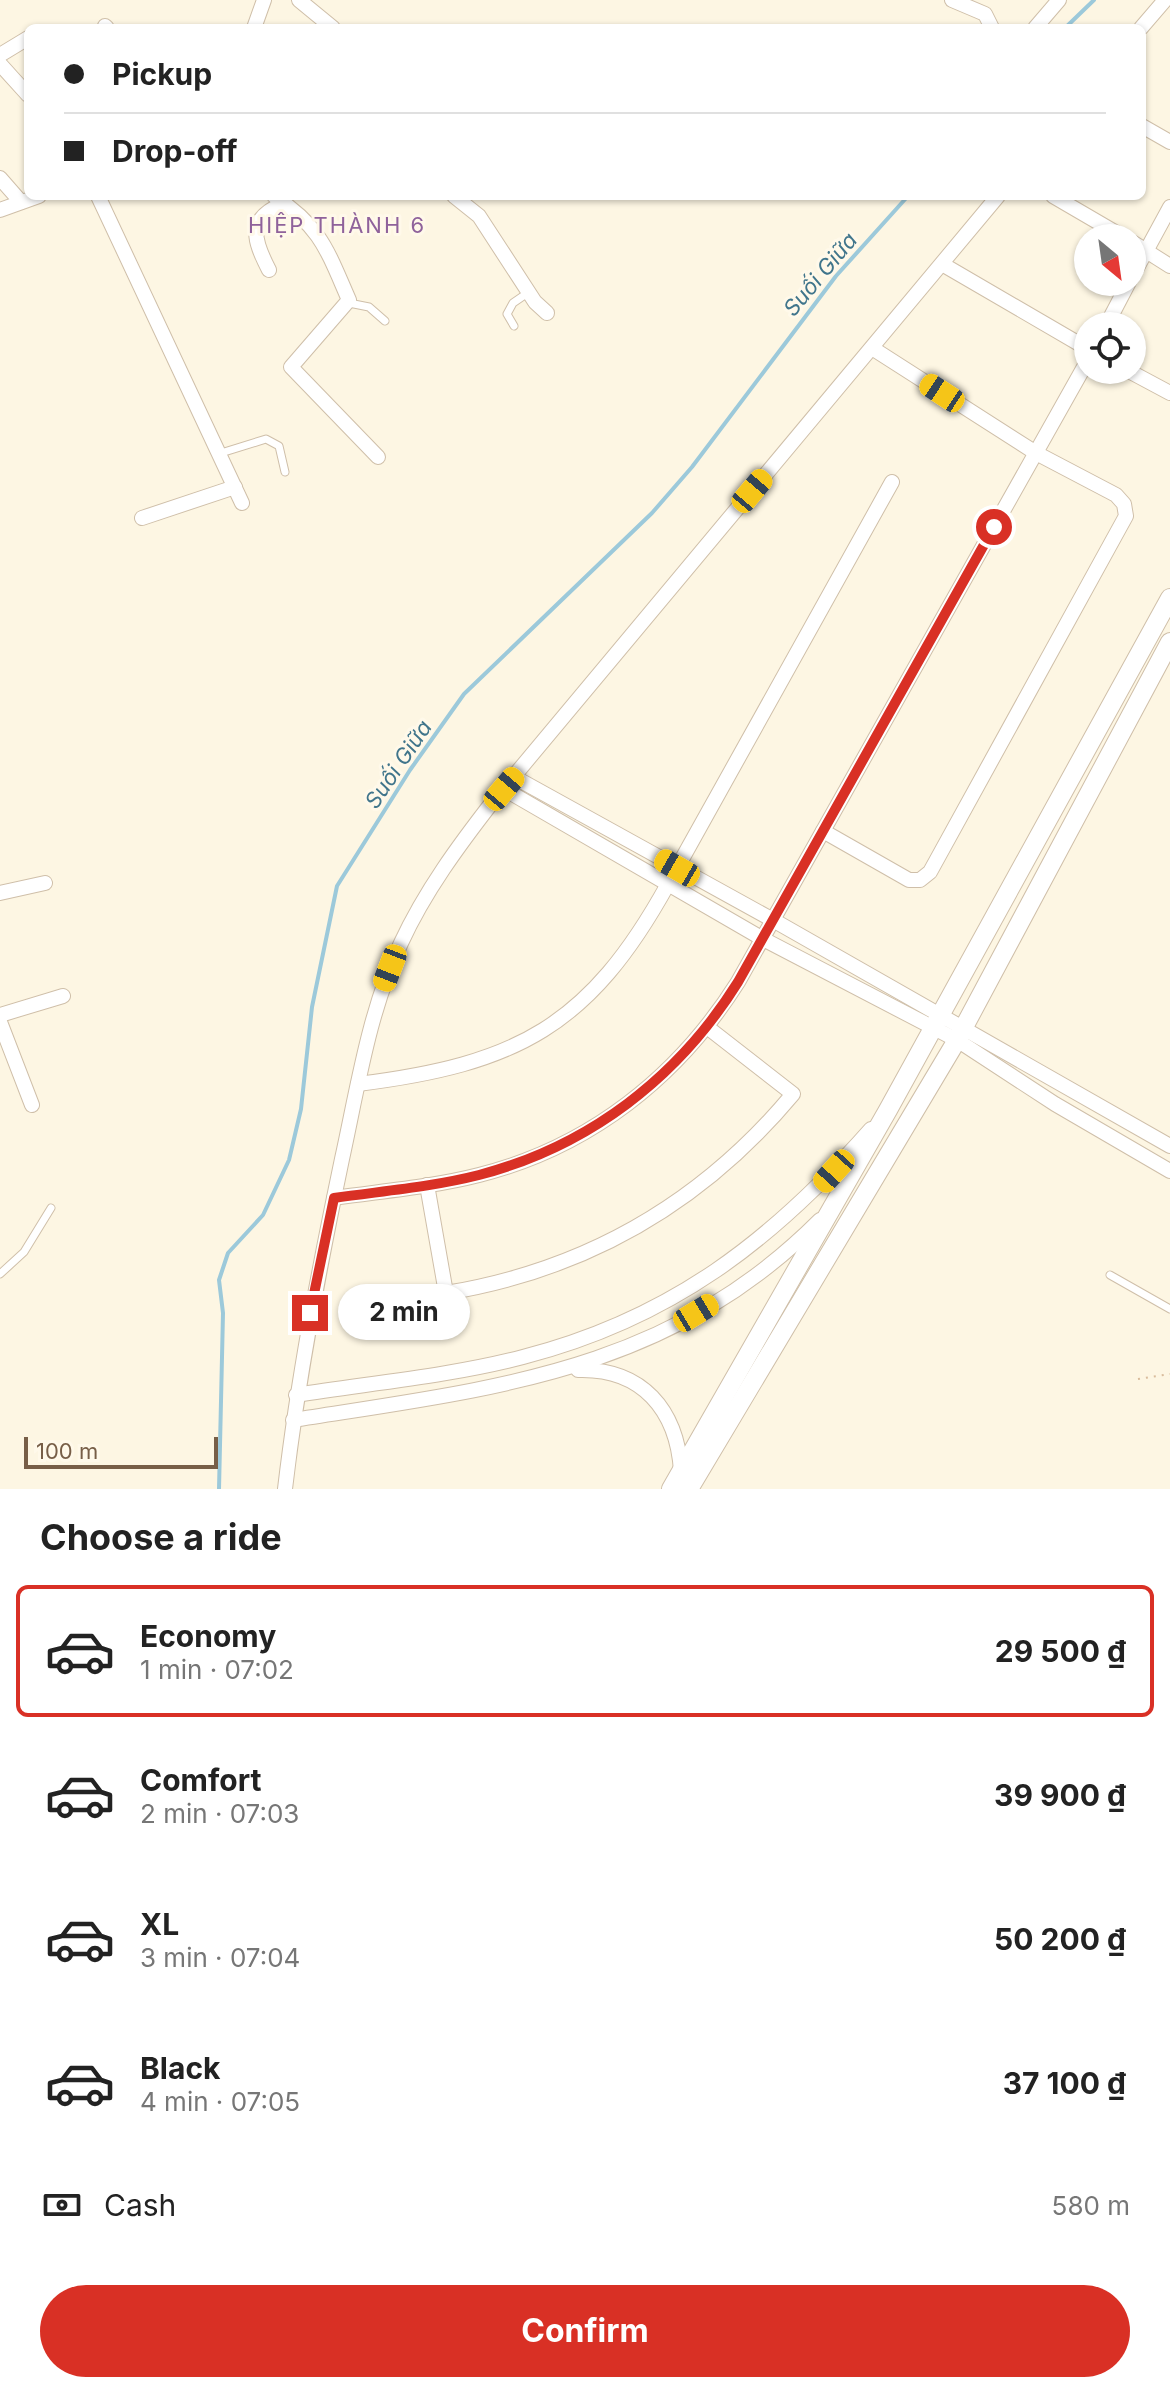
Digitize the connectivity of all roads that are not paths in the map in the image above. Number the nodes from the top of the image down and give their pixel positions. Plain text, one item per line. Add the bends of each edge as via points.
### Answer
1 (264, 0) edge
2 (299, 0) edge
3 (952, 0) edge
4 (1059, 0) edge
5 (1165, 0) edge
6 (255, 24) edge
7 (328, 24) edge
8 (990, 24) edge
9 (1038, 24) edge
10 (1144, 24) edge
11 (24, 40) edge
12 (0, 55) edge
13 (0, 64) edge
14 (24, 91) edge
15 (1146, 128) edge
16 (1170, 142) edge
17 (0, 178) edge
18 (27, 200) edge
19 (100, 200) edge
20 (279, 200) edge
21 (459, 200) edge
22 (995, 200) edge
23 (1060, 200) edge
24 (21, 202) junction
25 (1170, 207) edge
26 (0, 210) edge
27 (1101, 224) edge
28 (1146, 250) joint
29 (942, 264) junction
30 (1170, 266) edge
31 (269, 270) dead end
32 (529, 292) junction
33 (349, 303) junction
34 (547, 313) dead end
35 (385, 321) dead end
36 (514, 326) dead end
37 (1074, 341) edge
38 (872, 348) junction
39 (1146, 380) edge
40 (1075, 384) edge
41 (1170, 393) edge
42 (221, 453) junction
43 (1036, 453) junction
44 (378, 457) dead end
45 (285, 472) dead end
46 (892, 482) dead end
47 (235, 487) junction
48 (242, 503) dead end
49 (142, 518) dead end
50 (1170, 598) edge
51 (1170, 642) edge
52 (514, 777) junction
53 (504, 789) junction
54 (823, 831) junction
55 (677, 868) junction
56 (45, 883) dead end
57 (668, 884) junction
58 (0, 893) edge
59 (773, 920) junction
60 (763, 939) junction
61 (63, 996) dead end
62 (0, 1015) edge
63 (936, 1021) junction
64 (0, 1022) edge
65 (707, 1027) junction
66 (960, 1033) junction
67 (358, 1084) junction
68 (32, 1105) dead end
69 (888, 1110) junction
70 (1170, 1146) edge
71 (1170, 1171) edge
72 (427, 1185) junction
73 (334, 1198) junction
74 (51, 1208) dead end
75 (830, 1210) junction
76 (0, 1274) edge
77 (1110, 1275) dead end
78 (1170, 1309) edge
79 (562, 1372) junction
80 (296, 1395) junction
81 (293, 1420) junction
82 (681, 1471) junction
83 (285, 1489) edge
84 (671, 1489) edge
85 (689, 1489) edge

1 - 6 street
2 - 7 street
3 - 8 street via 985,14
4 - 9 street
5 - 10 street
11 - 12 street
13 - 14 street
15 - 16 street
17 - 24 street
18 - 24 street
19 - 42 street
20 - 31 street via 256,228 254,239
20 - 33 street via 321,237
21 - 32 street via 479,216
22 - 29 street
23 - 27 street
24 - 26 street
25 - 28 street
28 - 30 street
29 - 37 street
29 - 38 street
32 - 34 street
32 - 36 lane via 507,314
33 - 35 lane via 369,307
33 - 44 street via 291,367
38 - 43 street
38 - 52 street
39 - 41 street
40 - 43 street
42 - 45 lane via 266,439 279,446
42 - 47 street
43 - 54 street
43 - 54 street via 1116,495 1126,516 930,872 909,880
46 - 55 street
47 - 48 street
47 - 49 street
50 - 63 street
51 - 66 street
52 - 53 street
52 - 55 street
53 - 57 street
53 - 67 street via 452,856 401,943 380,994
54 - 59 street
55 - 59 street
56 - 58 street
57 - 60 street
57 - 67 street via 614,968 549,1026 505,1051 459,1068
59 - 60 street
59 - 63 street
60 - 63 street
60 - 65 street
61 - 62 street
63 - 66 street
63 - 69 street
64 - 68 street
65 - 72 street via 647,1089 573,1139 502,1169
65 - 72 street via 793,1094 711,1178 638,1228 531,1274 446,1293
66 - 70 street
66 - 71 street via 1055,1104
66 - 85 street
67 - 73 street
69 - 75 street
69 - 80 street via 771,1232 714,1274 653,1309 588,1338 521,1358
72 - 73 street
73 - 80 street
74 - 76 lane via 24,1252
75 - 79 street via 717,1301 630,1347
75 - 82 street
77 - 78 lane
79 - 81 street via 490,1389
79 - 82 street via 603,1371 646,1389 671,1422
80 - 81 street
81 - 83 street
82 - 84 street

